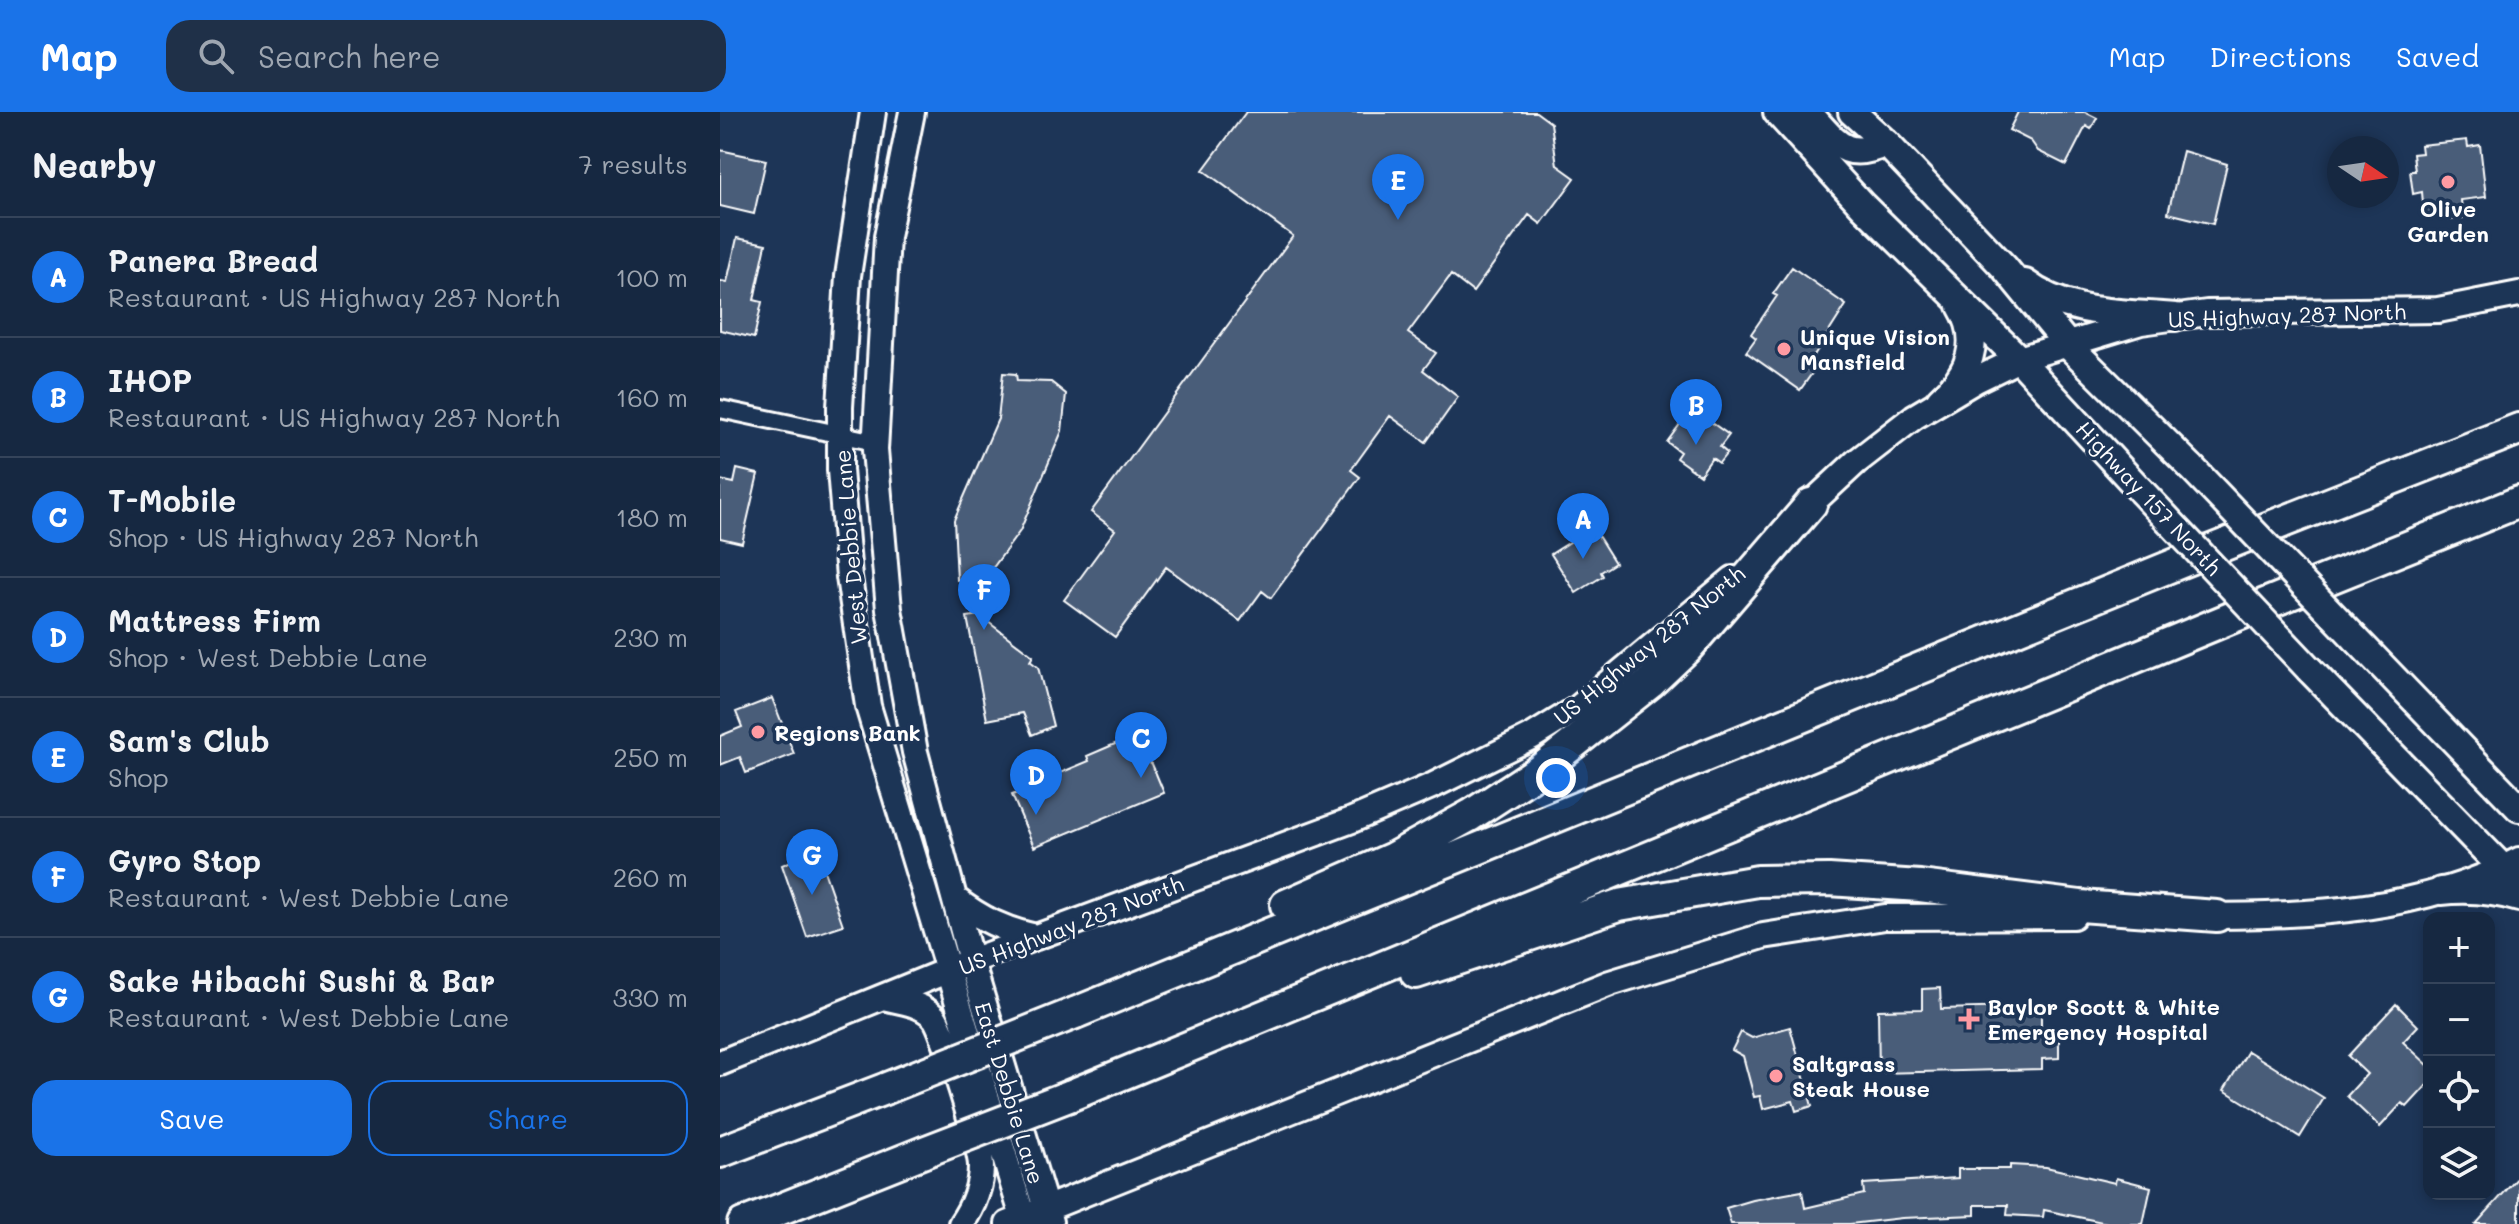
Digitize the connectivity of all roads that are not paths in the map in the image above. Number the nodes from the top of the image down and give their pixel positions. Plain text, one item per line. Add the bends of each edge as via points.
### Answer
1 (873, 112) edge
2 (912, 112) edge
3 (1777, 112) edge
4 (1807, 112) edge
5 (1852, 112) edge
6 (1886, 143) junction
7 (2004, 267) junction
8 (2519, 294) edge
9 (1955, 296) junction
10 (2175, 317) junction
11 (2067, 344) junction
12 (2019, 359) junction
13 (1940, 400) junction
14 (720, 409) edge
15 (2519, 429) edge
16 (840, 436) junction
17 (875, 442) junction
18 (2519, 502) edge
19 (1811, 504) junction
20 (2519, 808) edge
21 (2513, 871) edge
22 (2441, 891) junction
23 (2519, 898) edge
24 (955, 899) junction
25 (2217, 916) junction
26 (1036, 937) junction
27 (971, 961) junction
28 (947, 972) junction
29 (883, 997) junction
30 (1106, 1001) junction
31 (1241, 1025) junction
32 (720, 1063) edge
33 (720, 1152) edge
34 (1031, 1220) edge
35 (743, 1224) edge
36 (961, 1224) edge

1 - 16 main road, West Debbie Lane via 848,276
2 - 17 main road, West Debbie Lane via 887,237
3 - 9 main road, Highway 157 North
4 - 6 main road via 1843,148 1865,153
5 - 6 main road
6 - 7 main road
7 - 10 main road via 2040,294 2082,310
7 - 11 main road
8 - 10 main road, US Highway 287 North via 2438,310
9 - 12 main road, Highway 157 North
9 - 13 main road via 1972,339 1969,363 1958,384
10 - 11 main road, US Highway 287 North
11 - 12 main road, US Highway 287 North
11 - 20 main road, bridge
12 - 13 main road, US Highway 287 North
12 - 21 main road, Highway 157 North, bridge via 2310,670
13 - 19 main road, US Highway 287 North via 1856,462
14 - 16 street
15 - 30 highway
16 - 17 street
16 - 28 main road, West Debbie Lane via 849,577 868,706
17 - 24 main road, West Debbie Lane via 893,637 915,752
18 - 31 highway
19 - 26 main road, US Highway 287 North via 1716,594 1578,708 1531,737 1352,820
19 - 30 highway via 1688,647 1540,770 1393,858 1144,968
21 - 22 main road
22 - 23 main road via 2467,888
22 - 25 main road via 2343,912
24 - 26 main road via 992,924
24 - 27 main road, West Debbie Lane
25 - 31 highway via 1920,886 1758,881 1619,905 1316,1006
25 - 34 main road via 1885,917 1763,936 1610,983
26 - 27 main road, US Highway 287 North
27 - 28 main road, US Highway 287 North
27 - 34 main road, East Debbie Lane
28 - 29 main road, US Highway 287 North
28 - 34 main road, East Debbie Lane
29 - 32 main road, US Highway 287 North
29 - 36 main road via 927,1010 937,1021 963,1095 981,1163 970,1211
30 - 33 highway, bridge
31 - 35 highway, bridge

